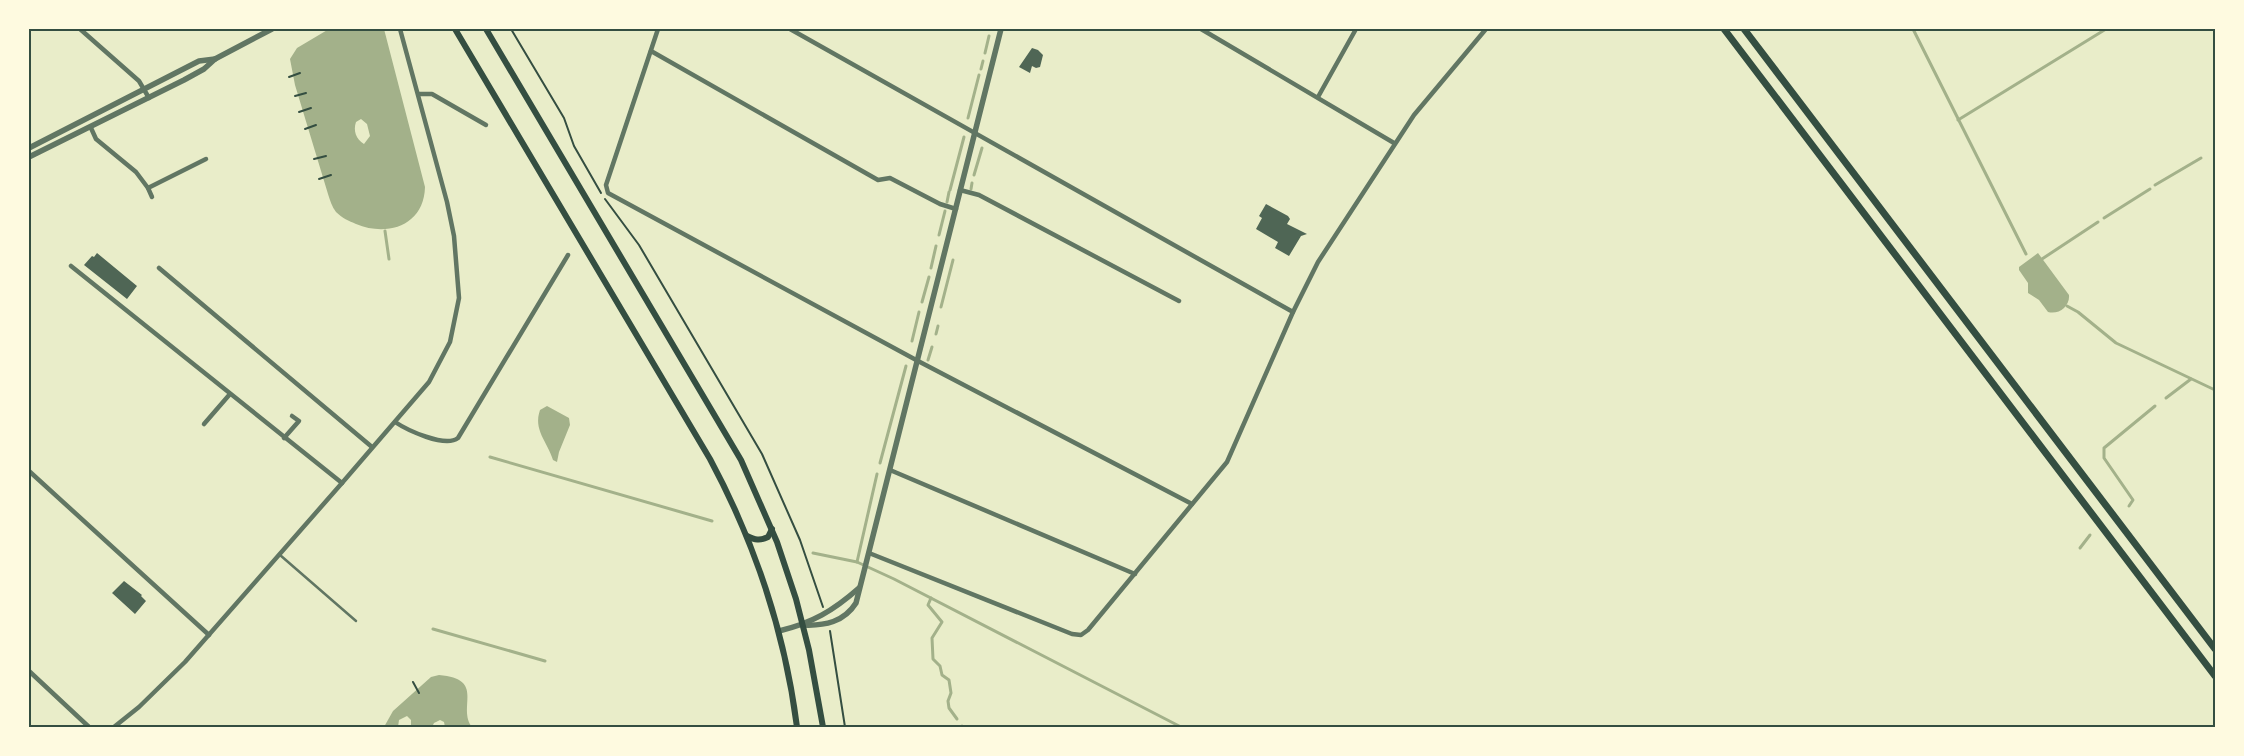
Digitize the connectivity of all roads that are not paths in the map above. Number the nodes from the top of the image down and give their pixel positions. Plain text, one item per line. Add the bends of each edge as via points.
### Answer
1 (80, 29) edge
2 (272, 29) edge
3 (400, 29) edge
4 (455, 29) edge
5 (486, 29) edge
6 (658, 29) edge
7 (790, 29) edge
8 (1001, 29) edge
9 (1201, 29) edge
10 (1356, 29) edge
11 (1486, 29) edge
12 (1724, 29) edge
13 (1744, 29) edge
14 (651, 51) junction
15 (214, 59) junction
16 (180, 72) junction
17 (184, 80) junction
18 (157, 82) junction
19 (144, 88) junction
20 (162, 91) junction
21 (418, 94) junction
22 (1318, 97) junction
23 (148, 98) junction
24 (86, 118) junction
25 (486, 125) dead end
26 (91, 128) junction
27 (65, 129) junction
28 (975, 133) junction
29 (60, 142) junction
30 (1394, 143) junction
31 (29, 148) edge
32 (29, 157) edge
33 (206, 159) dead end
34 (148, 188) junction
35 (960, 190) junction
36 (152, 197) dead end
37 (956, 209) junction
38 (568, 255) dead end
39 (71, 266) dead end
40 (159, 268) dead end
41 (1179, 301) dead end
42 (1293, 312) junction
43 (918, 361) junction
44 (230, 394) junction
45 (292, 416) dead end
46 (395, 422) junction
47 (204, 424) dead end
48 (284, 438) junction
49 (372, 447) junction
50 (890, 470) junction
51 (29, 471) edge
52 (342, 484) junction
53 (1192, 504) junction
54 (772, 529) junction
55 (747, 536) junction
56 (279, 554) junction
57 (868, 556) junction
58 (1136, 574) junction
59 (859, 588) junction
60 (356, 622) dead end
61 (803, 625) junction
62 (779, 631) junction
63 (209, 635) junction
64 (2215, 649) edge
65 (29, 671) edge
66 (2215, 676) edge
67 (89, 727) edge
68 (114, 727) edge
69 (797, 727) edge
70 (822, 727) edge

1 - 19 street
2 - 15 street
3 - 21 street
4 - 55 main road via 710,459
5 - 54 main road via 741,460
6 - 14 street
7 - 28 street
8 - 28 street
9 - 22 street
10 - 22 street
11 - 30 street
12 - 66 main road
13 - 64 main road
14 - 37 street via 878,180 890,178
14 - 43 street via 605,188 610,195
15 - 16 street via 199,61
15 - 17 street
16 - 17 street
16 - 18 street
17 - 20 street
18 - 19 street
18 - 20 street
19 - 23 street
19 - 24 street
20 - 23 street
21 - 25 street via 432,94
21 - 46 street via 447,202 459,298 450,342 441,363
22 - 30 street
23 - 26 street
24 - 26 street
24 - 27 street
26 - 29 street
26 - 34 street via 96,139 136,172
27 - 29 street via 65,136
27 - 31 street
28 - 35 street
28 - 42 street
29 - 32 street
30 - 42 street via 1318,262
33 - 34 street
34 - 36 street
35 - 37 street
35 - 41 street via 979,195
37 - 43 street
38 - 46 street via 458,438 442,441
39 - 44 street
40 - 49 street
42 - 53 street via 1227,462
43 - 50 street
43 - 53 street
44 - 47 street
44 - 48 street
45 - 48 street via 299,420
46 - 49 street
48 - 52 street
49 - 52 street
50 - 57 street
50 - 58 street
51 - 63 street
52 - 56 street
53 - 58 street
54 - 55 main road via 762,540
54 - 61 main road
55 - 62 main road
56 - 60 lane
56 - 63 street
57 - 58 street via 1081,635
57 - 59 street
59 - 61 street via 842,604
59 - 61 street via 856,603 844,616 822,626
61 - 62 street
61 - 70 main road
62 - 69 main road
63 - 68 street via 167,680
65 - 67 street

